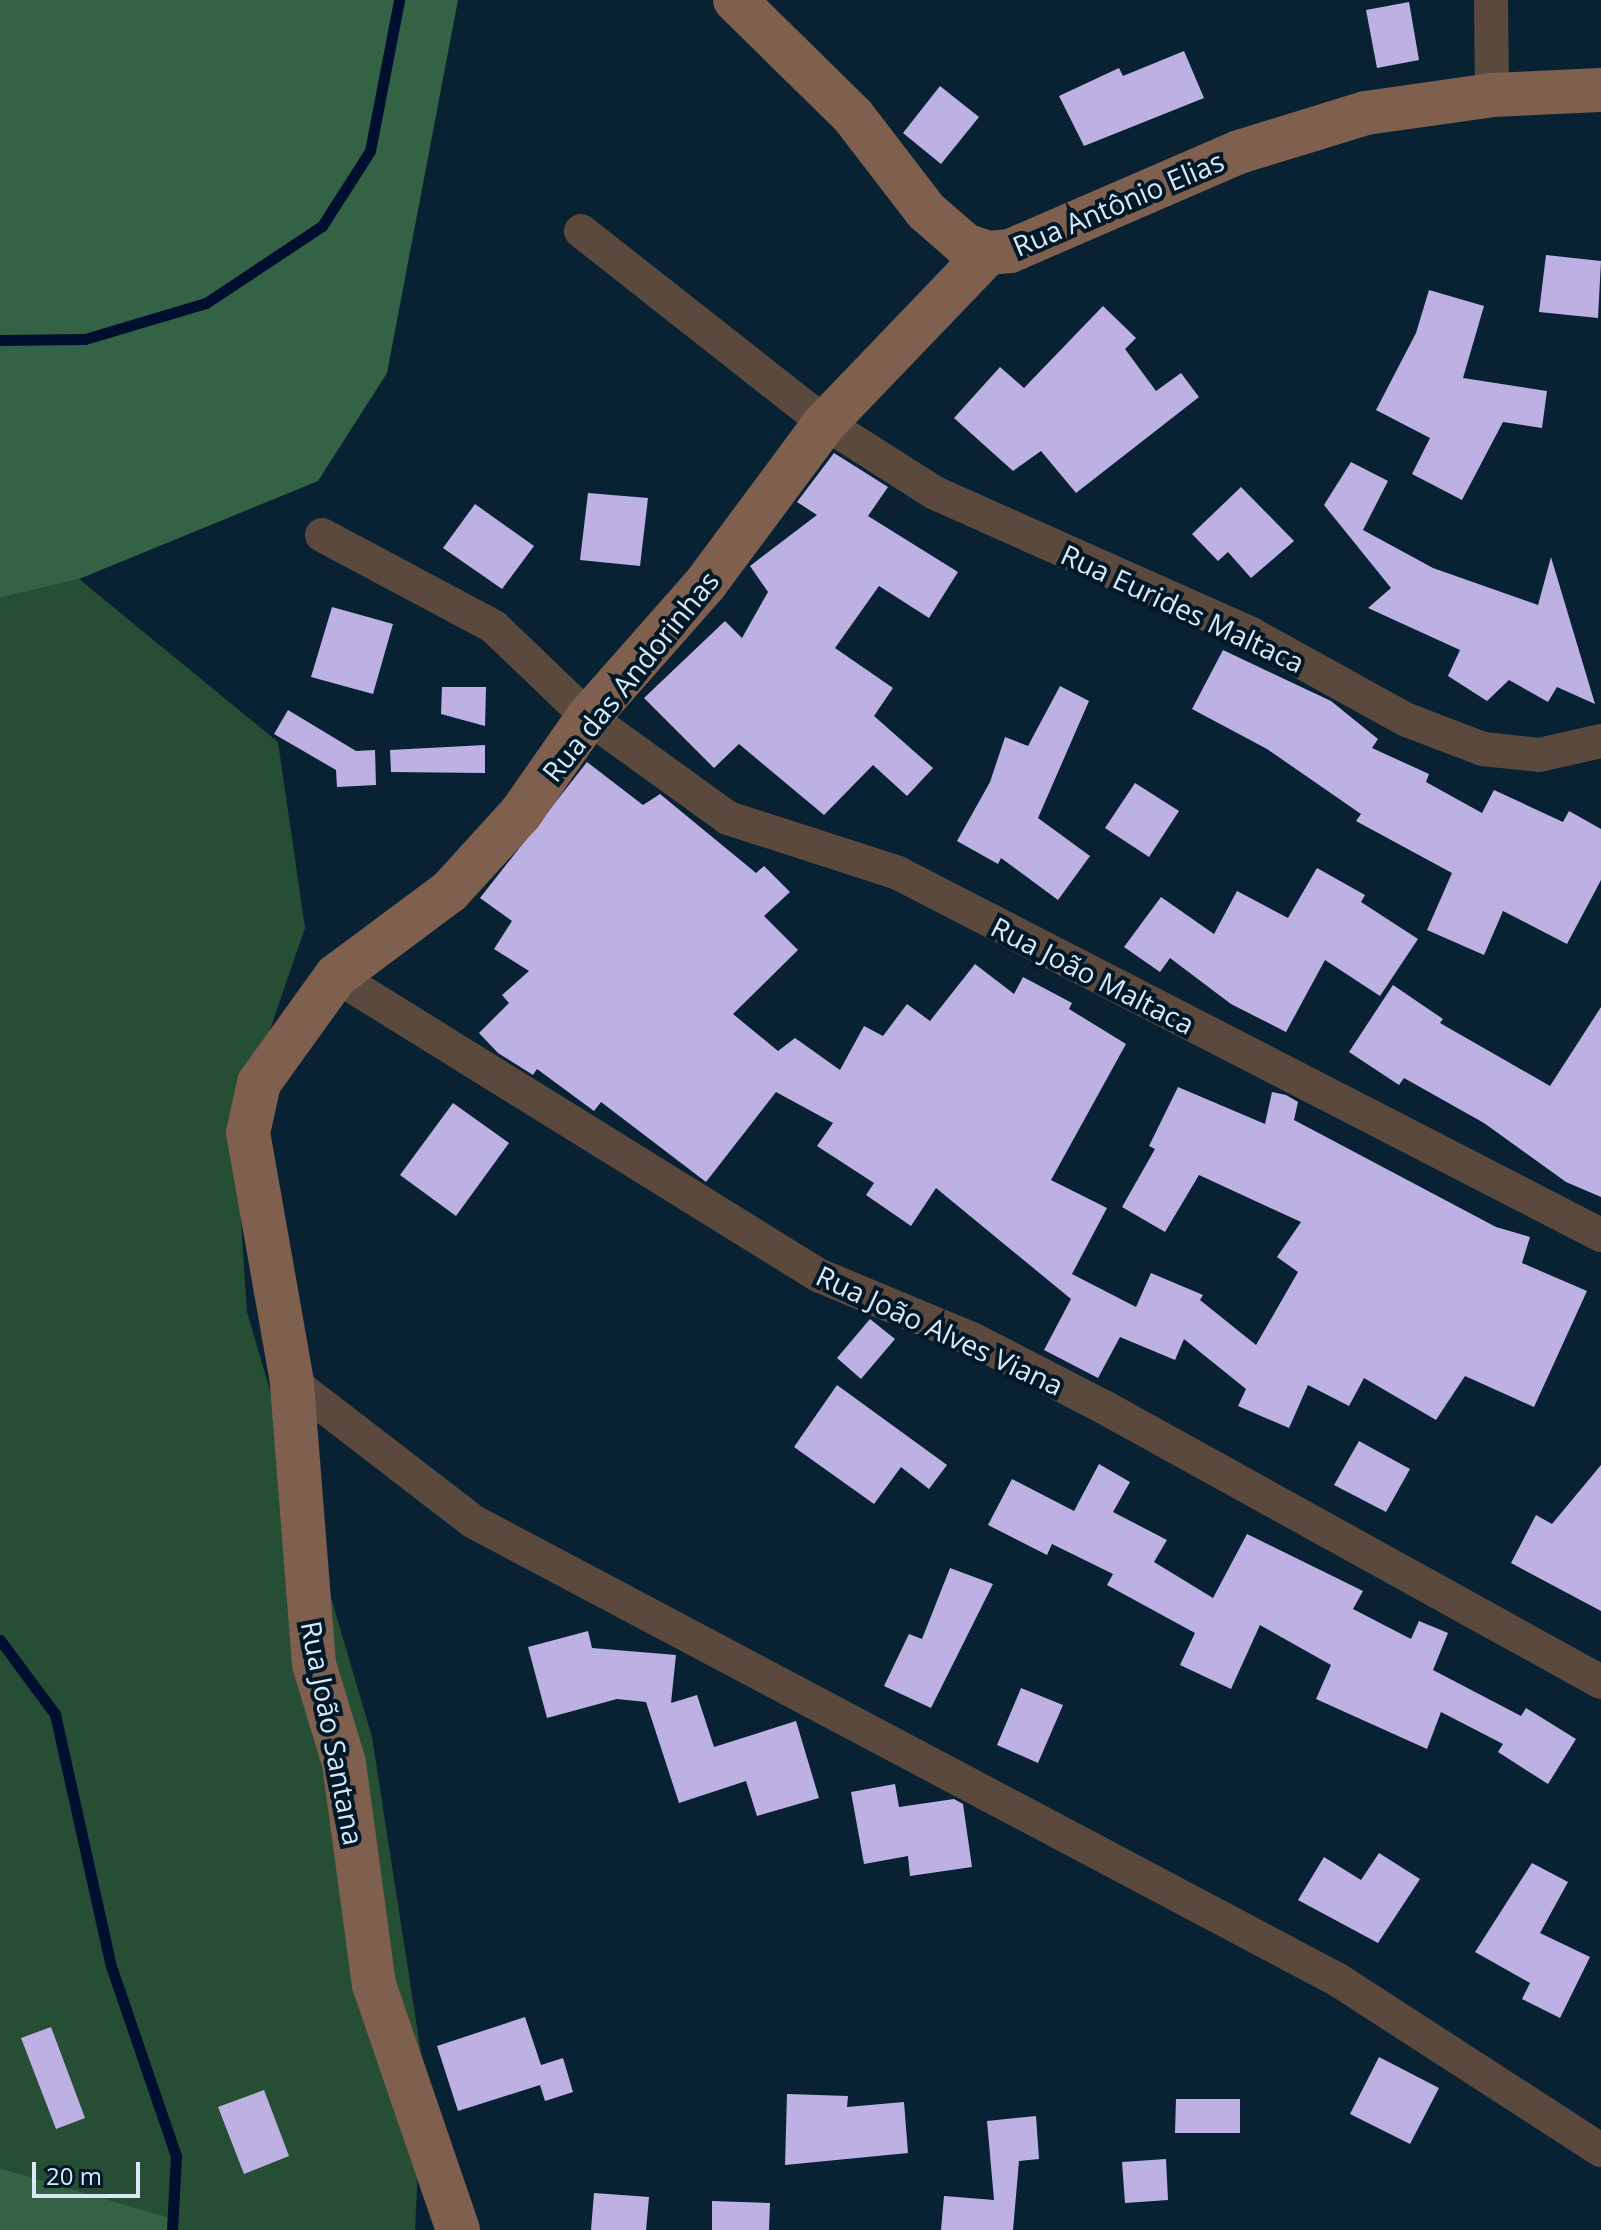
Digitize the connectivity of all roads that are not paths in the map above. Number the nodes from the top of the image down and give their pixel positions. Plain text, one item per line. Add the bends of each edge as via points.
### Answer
1 (735, 0) edge
2 (1491, 0) edge
3 (1601, 90) edge
4 (1492, 95) junction
5 (581, 231) dead end
6 (988, 253) junction
7 (825, 423) junction
8 (322, 535) dead end
9 (588, 717) junction
10 (1601, 741) edge
11 (336, 976) junction
12 (259, 1083) joint
13 (1601, 1235) edge
14 (292, 1382) junction
15 (1601, 1682) edge
16 (1601, 2150) edge
17 (458, 2230) edge

1 - 6 street, Rua Antônio Elias via 853,116 926,211 965,245
2 - 4 street
3 - 4 street, Rua Antônio Elias
4 - 6 street, Rua Antônio Elias via 1366,113 1239,152 1010,251
5 - 7 street, Rua Eurides Maltaca
6 - 7 street, Rua das Andorinhas
7 - 9 street, Rua das Andorinhas via 706,583
7 - 10 street, Rua Eurides Maltaca via 935,493 1251,634 1407,720 1483,749 1539,755
8 - 9 street, Rua João Maltaca via 494,627
9 - 11 street, Rua das Andorinhas via 521,813 450,891
9 - 13 street, Rua João Maltaca via 728,818 898,873
11 - 12 street, Rua das Andorinhas
11 - 15 street, Rua João Alves Viana via 818,1275 974,1340 1059,1384
12 - 14 street, Rua João Santana via 248,1133
14 - 16 street via 474,1522 1338,1980
14 - 17 street, Rua João Santana via 314,1664 344,1763 374,1985

